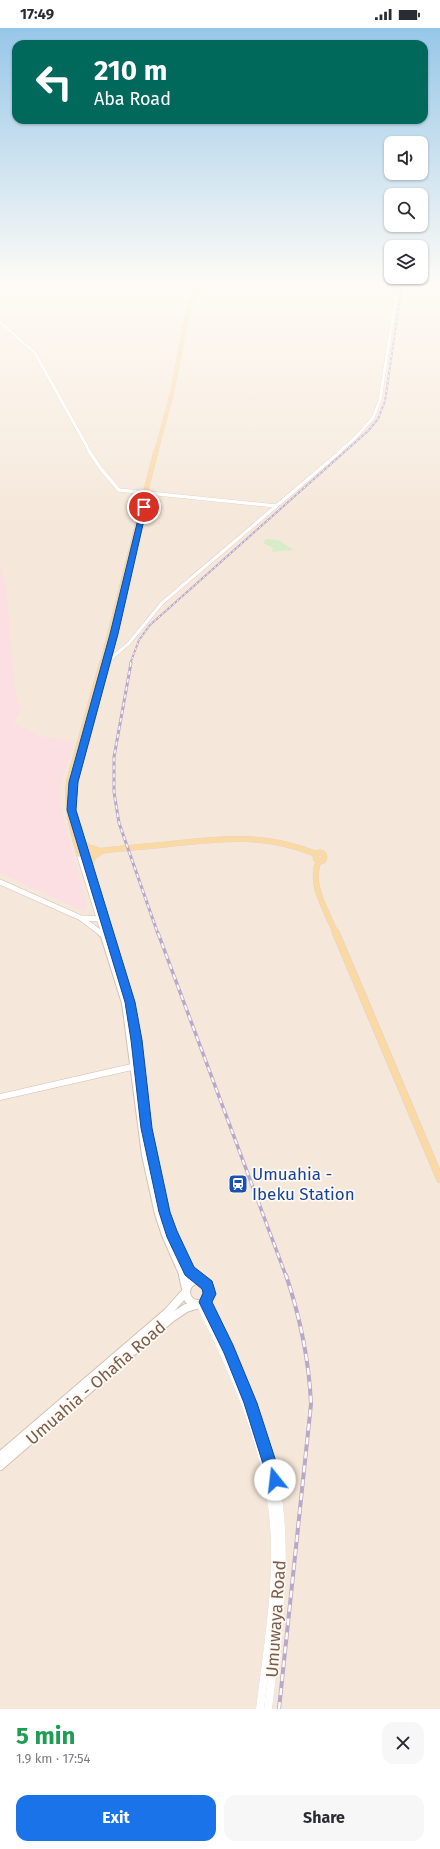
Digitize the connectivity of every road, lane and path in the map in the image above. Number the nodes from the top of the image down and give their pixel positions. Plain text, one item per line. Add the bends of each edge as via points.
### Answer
1 (40, 362) edge
2 (178, 362) edge
3 (386, 362) edge
4 (145, 493) junction
5 (276, 506) junction
6 (106, 663) junction
7 (80, 748) junction
8 (79, 838) junction
9 (105, 851) junction
10 (81, 853) junction
11 (90, 872) junction
12 (0, 882) edge
13 (80, 918) junction
14 (102, 920) junction
15 (92, 925) junction
16 (104, 936) junction
17 (137, 1066) junction
18 (0, 1097) edge
19 (440, 1179) edge
20 (201, 1280) junction
21 (186, 1291) junction
22 (200, 1304) junction
23 (0, 1456) edge
24 (0, 1466) edge
25 (260, 1709) edge
26 (268, 1709) edge

1 - 4 street via 86,447 101,469 119,490
2 - 4 main road
3 - 5 street via 380,400 373,418 354,439
4 - 5 street
4 - 6 main road
4 - 7 main road
5 - 6 street via 162,603 130,644
6 - 7 main road
7 - 8 main road via 71,800
7 - 10 main road via 69,781 66,800 69,823
8 - 9 main road via 88,847
8 - 10 main road
9 - 10 main road
9 - 11 main road via 92,858
9 - 19 main road via 246,838 283,843 318,857 315,869 316,886
10 - 11 main road
10 - 14 main road
11 - 14 main road
12 - 13 main road
13 - 14 main road
13 - 15 main road
14 - 15 main road
14 - 16 main road
14 - 17 main road via 130,1002
15 - 16 main road
16 - 17 main road via 125,1003
17 - 18 street
17 - 20 main road via 164,1212 171,1233 190,1271
17 - 21 main road via 141,1129 151,1184 161,1221 184,1278
20 - 21 main road via 194,1281
20 - 22 main road via 210,1290 208,1299
21 - 22 main road via 189,1301
21 - 23 main road, Umuahia - Ohafia Road via 168,1312
22 - 24 main road, Umuahia - Ohafia Road via 186,1308 171,1318
22 - 25 street, Umuwaya Road via 242,1397 268,1480 272,1519 273,1599
22 - 26 street, Umuwaya Road via 229,1350 250,1403 275,1480 280,1534 280,1600

